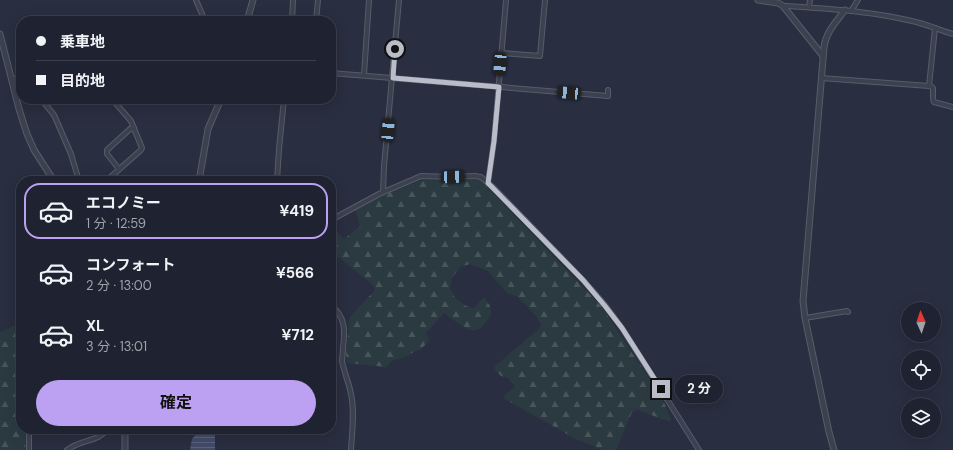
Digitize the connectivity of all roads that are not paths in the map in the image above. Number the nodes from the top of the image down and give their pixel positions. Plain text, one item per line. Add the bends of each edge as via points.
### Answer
1 (196, 0) edge
2 (253, 0) edge
3 (294, 0) edge
4 (318, 0) edge
5 (369, 0) edge
6 (399, 0) edge
7 (506, 0) edge
8 (545, 0) edge
9 (758, 0) edge
10 (810, 0) edge
11 (858, 0) edge
12 (778, 2) edge
13 (783, 6) junction
14 (809, 7) junction
15 (845, 10) junction
16 (851, 11) junction
17 (203, 16) edge
18 (248, 16) edge
19 (292, 16) edge
20 (316, 16) edge
21 (934, 28) junction
22 (0, 34) edge
23 (953, 34) edge
24 (502, 53) junction
25 (823, 56) junction
26 (336, 73) edge
27 (364, 75) junction
28 (11, 77) junction
29 (393, 78) junction
30 (821, 78) junction
31 (16, 80) edge
32 (929, 86) junction
33 (499, 87) junction
34 (608, 90) dead end
35 (16, 95) edge
36 (18, 104) edge
37 (45, 104) edge
38 (117, 104) edge
39 (219, 104) edge
40 (284, 104) edge
41 (953, 107) edge
42 (134, 128) junction
43 (119, 169) junction
44 (51, 176) edge
45 (78, 176) edge
46 (111, 176) edge
47 (200, 176) edge
48 (277, 176) edge
49 (488, 183) junction
50 (383, 192) junction
51 (336, 217) edge
52 (336, 310) edge
53 (848, 312) dead end
54 (805, 318) junction
55 (29, 434) edge
56 (103, 434) edge
57 (125, 434) edge
58 (29, 450) edge
59 (67, 450) edge
60 (125, 450) edge
61 (351, 450) edge
62 (700, 450) edge
63 (834, 450) edge

1 - 17 street
2 - 18 street
3 - 19 street
4 - 20 street
5 - 27 street
6 - 29 street
7 - 24 street
8 - 24 street via 540,56
9 - 12 street
10 - 14 street
11 - 16 street
12 - 13 street
13 - 14 street
13 - 25 street
14 - 15 street
15 - 16 street
15 - 25 street via 826,35
16 - 21 street via 899,18
21 - 23 street
21 - 32 street
22 - 28 street
24 - 33 street
25 - 30 street
26 - 27 street
27 - 29 street
28 - 31 street
28 - 35 street
29 - 33 street
29 - 50 street
30 - 32 street
30 - 54 street via 804,291
32 - 41 street via 933,88 934,102
33 - 34 street via 608,96
33 - 49 street
36 - 44 street via 34,150
37 - 45 street via 54,115
38 - 42 street via 130,118
39 - 47 street via 208,129
40 - 48 street
42 - 43 street via 142,150
42 - 43 street via 106,150
43 - 46 street
49 - 50 street via 475,176 421,176
49 - 62 street via 609,310
50 - 51 street
52 - 61 street via 344,326 342,359 353,409
53 - 54 street
54 - 63 street
55 - 58 street
56 - 59 street via 80,442
57 - 60 street

